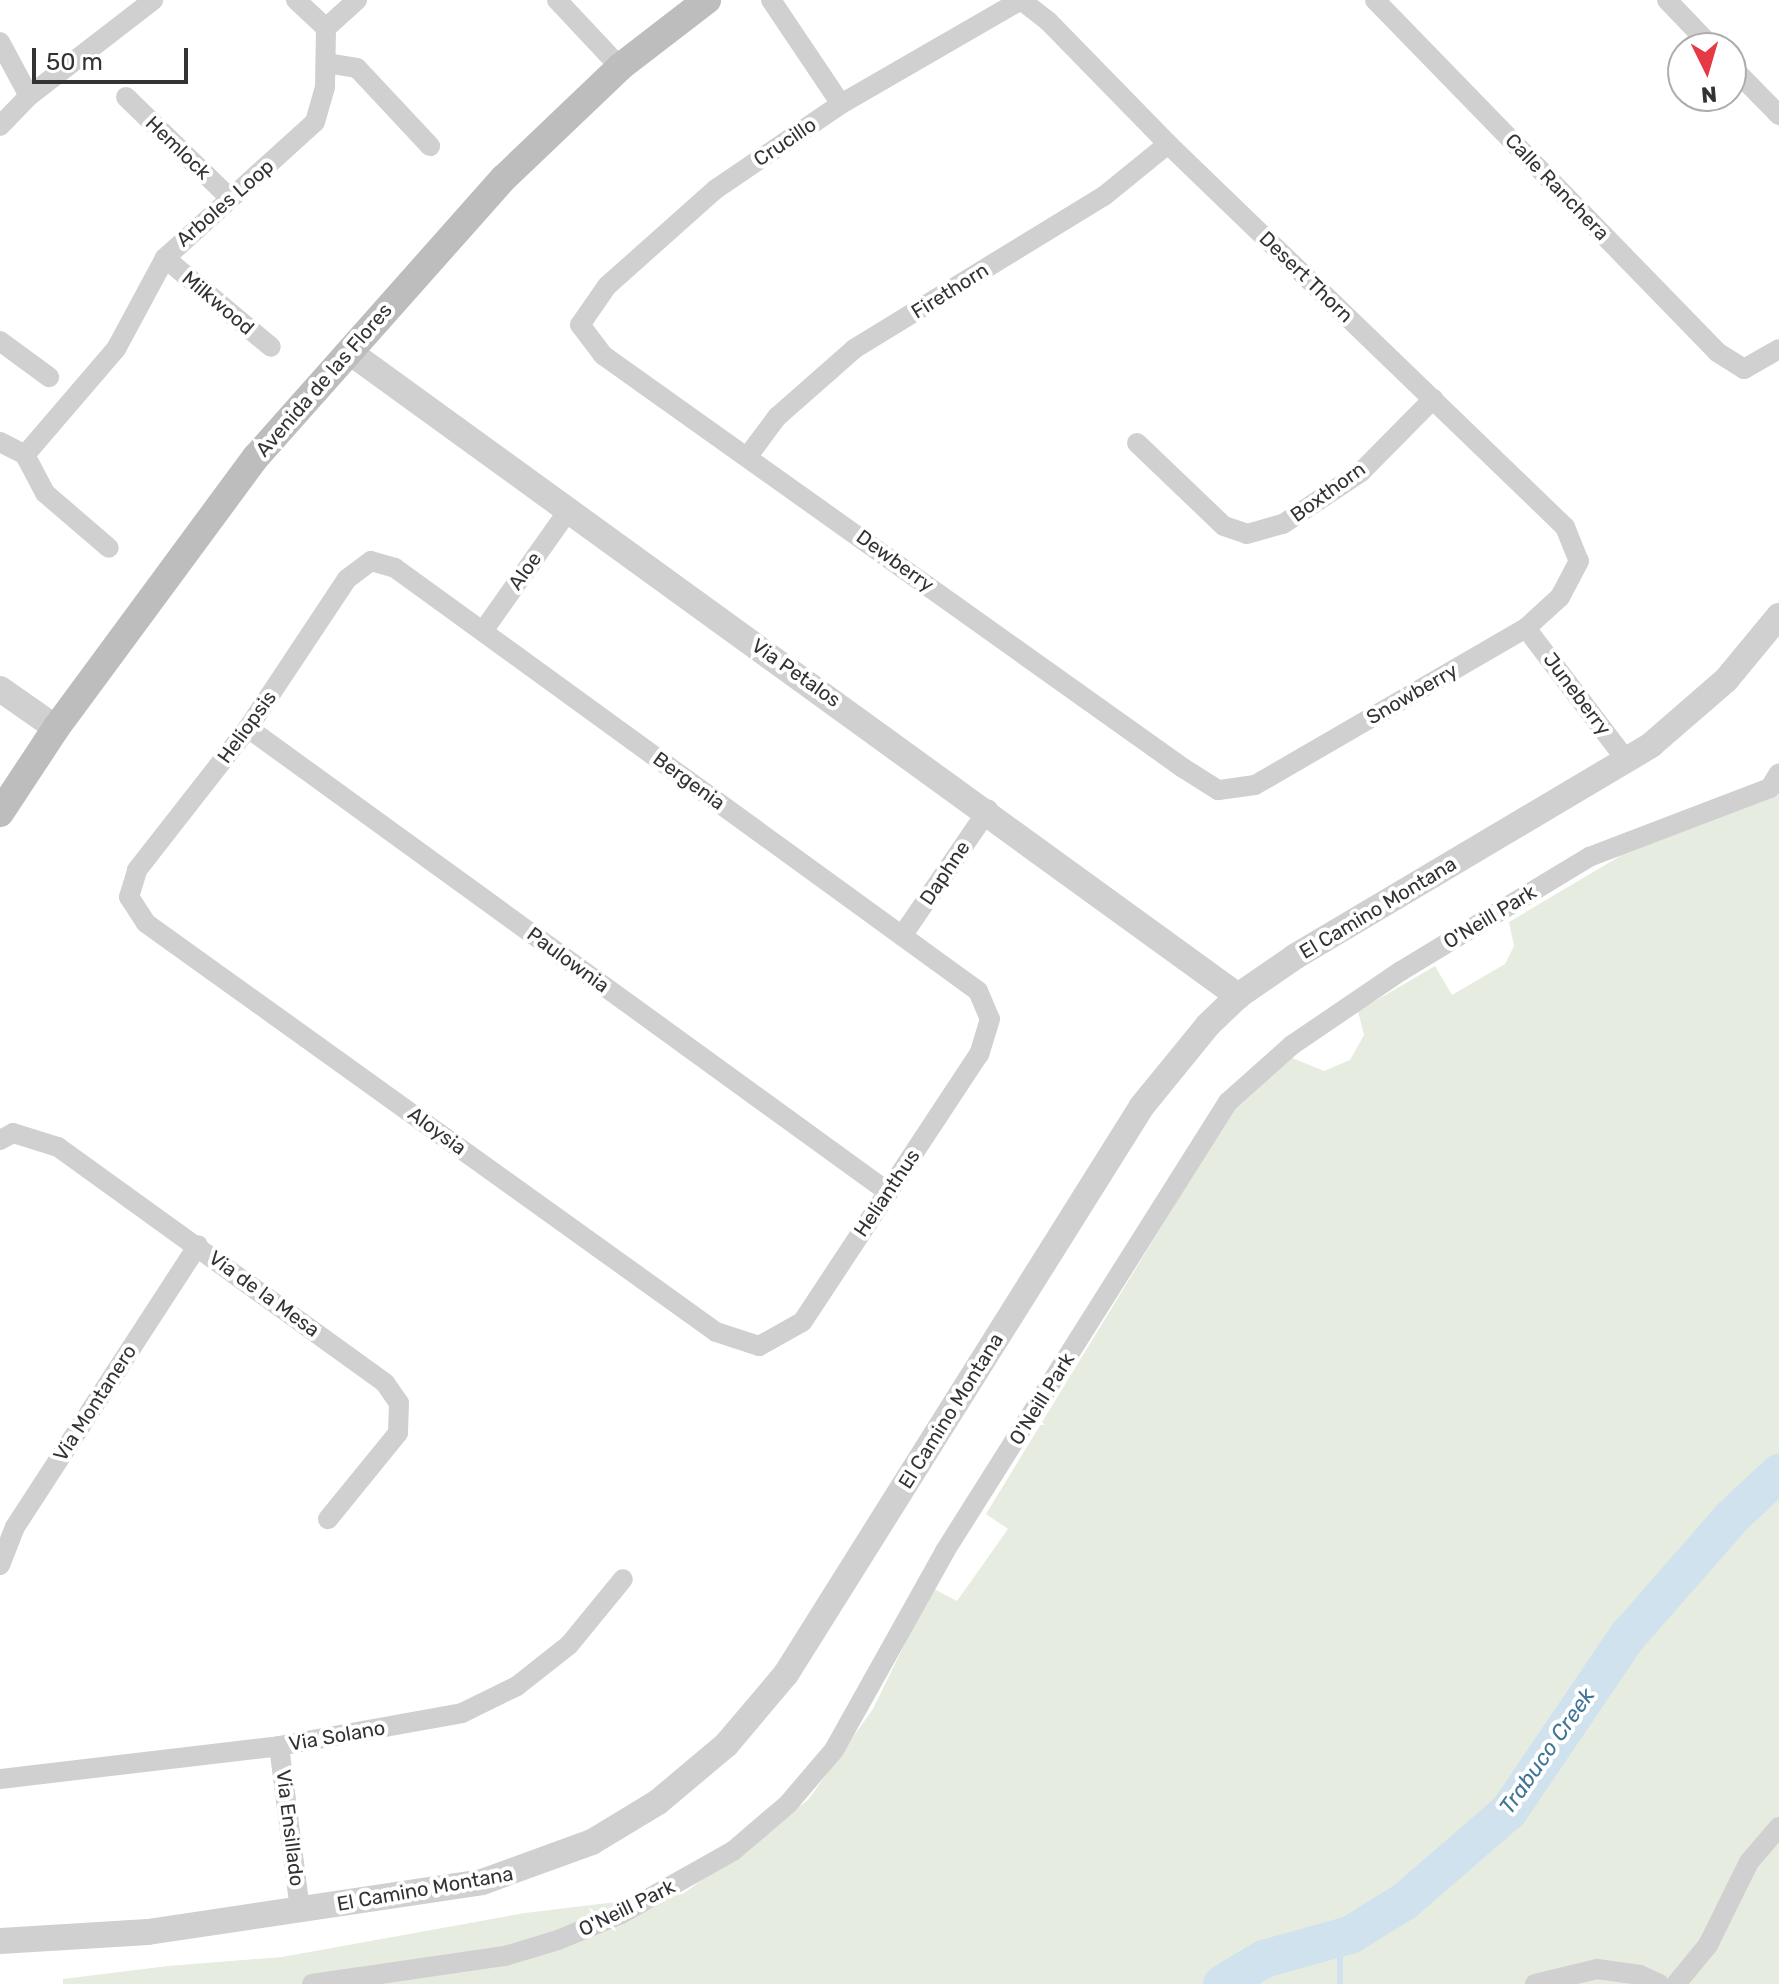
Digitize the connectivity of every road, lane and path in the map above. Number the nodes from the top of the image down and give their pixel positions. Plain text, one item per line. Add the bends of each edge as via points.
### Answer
1 (153, 0) edge
2 (296, 0) edge
3 (357, 0) edge
4 (557, 0) edge
5 (707, 0) edge
6 (771, 0) edge
7 (1021, 0) edge
8 (1375, 0) edge
9 (1667, 0) edge
10 (326, 28) junction
11 (1698, 32) edge
12 (0, 42) edge
13 (326, 63) junction
14 (620, 67) junction
15 (1747, 82) edge
16 (29, 96) junction
17 (126, 97) dead end
18 (841, 104) junction
19 (1779, 115) edge
20 (0, 126) edge
21 (1168, 144) junction
22 (430, 146) dead end
23 (230, 198) junction
24 (165, 258) junction
25 (580, 325) joint
26 (0, 341) edge
27 (271, 347) dead end
28 (1779, 349) edge
29 (351, 353) junction
30 (49, 377) dead end
31 (1433, 399) junction
32 (0, 442) edge
33 (1137, 443) dead end
34 (25, 455) junction
35 (748, 456) junction
36 (568, 511) junction
37 (109, 548) dead end
38 (371, 561) joint
39 (1579, 561) joint
40 (1779, 616) edge
41 (1526, 628) junction
42 (483, 631) junction
43 (0, 689) edge
44 (56, 728) junction
45 (248, 728) junction
46 (1627, 761) junction
47 (1779, 773) edge
48 (1218, 790) joint
49 (988, 810) junction
50 (0, 813) edge
51 (129, 897) joint
52 (902, 936) junction
53 (1238, 996) junction
54 (990, 1019) joint
55 (0, 1140) edge
56 (888, 1192) junction
57 (198, 1245) junction
58 (759, 1346) joint
59 (328, 1519) dead end
60 (0, 1565) edge
61 (623, 1579) dead end
62 (279, 1746) junction
63 (0, 1779) edge
64 (1779, 1827) edge
65 (300, 1910) junction
66 (0, 1941) edge
67 (312, 1984) edge
68 (1535, 1984) edge
69 (1659, 1984) edge
70 (1676, 1984) edge

1 - 16 street
2 - 10 street
3 - 10 street
4 - 14 street
5 - 14 main road, Avenida de las Flores
6 - 18 street
7 - 18 street, Crucillo
7 - 21 street, Desert Thorn
8 - 28 street, Calle Ranchera via 1717,352 1744,369
9 - 11 street
10 - 13 street, Arboles Loop
12 - 16 street
13 - 22 street via 357,68
13 - 23 street, Arboles Loop via 315,122
14 - 29 main road, Avenida de las Flores via 504,178
15 - 19 street
16 - 20 street
17 - 23 street, Hemlock
18 - 25 street, Crucillo via 716,189 607,286
21 - 31 street, Desert Thorn
21 - 35 street, Firethorn via 1104,196 854,349 777,417
23 - 24 street, Arboles Loop
24 - 27 street, Milkwood
24 - 34 street, Arboles Loop via 116,349
25 - 35 street, Dewberry via 603,355
26 - 30 street
29 - 36 street, Via Petalos
29 - 44 main road, Avenida de las Flores via 256,457
31 - 33 street, Boxthorn via 1361,472 1283,524 1247,534 1224,526
31 - 39 street, Desert Thorn via 1565,527
32 - 34 street
34 - 37 street via 45,493
35 - 48 street, Dewberry
36 - 42 street, Aloe
36 - 49 street, Via Petalos
38 - 42 street, Bergenia via 395,568
38 - 45 street, Heliopsis via 347,579
39 - 41 street, Snowberry via 1560,597
40 - 46 street, El Camino Montana via 1696,709
41 - 46 street, Juneberry
41 - 48 street, Snowberry via 1255,785
42 - 52 street, Bergenia
43 - 44 street
44 - 50 main road, Avenida de las Flores
45 - 51 street, Heliopsis via 137,870
45 - 56 street, Paulownia
46 - 53 street, El Camino Montana via 1296,956
47 - 67 street, O'Neill Park via 1770,788 1589,857 1292,1045 1228,1102 931,1573 834,1750 788,1804 733,1851 634,1908 558,1940 505,1956
49 - 52 street, Daphne
49 - 53 street, Via Petalos
51 - 58 street, Aloysia via 146,923 716,1332
52 - 54 street, Bergenia via 978,991
53 - 65 street, El Camino Montana via 1185,1050 1142,1106 813,1633 726,1745 625,1824 517,1873
54 - 56 street, Helianthus via 979,1054
55 - 57 street, Via de la Mesa via 13,1133 58,1147
56 - 58 street, Helianthus via 802,1322
57 - 59 street, Via de la Mesa via 385,1383 399,1403 398,1433
57 - 60 street, Via Montanero via 15,1527
61 - 62 street, Via Solano via 569,1645 517,1686 462,1713
62 - 63 street, Via Solano
62 - 65 street, Via Ensillado
64 - 70 street via 1749,1862 1708,1945
65 - 66 street, El Camino Montana via 134,1934
68 - 69 street via 1597,1969 1640,1975

